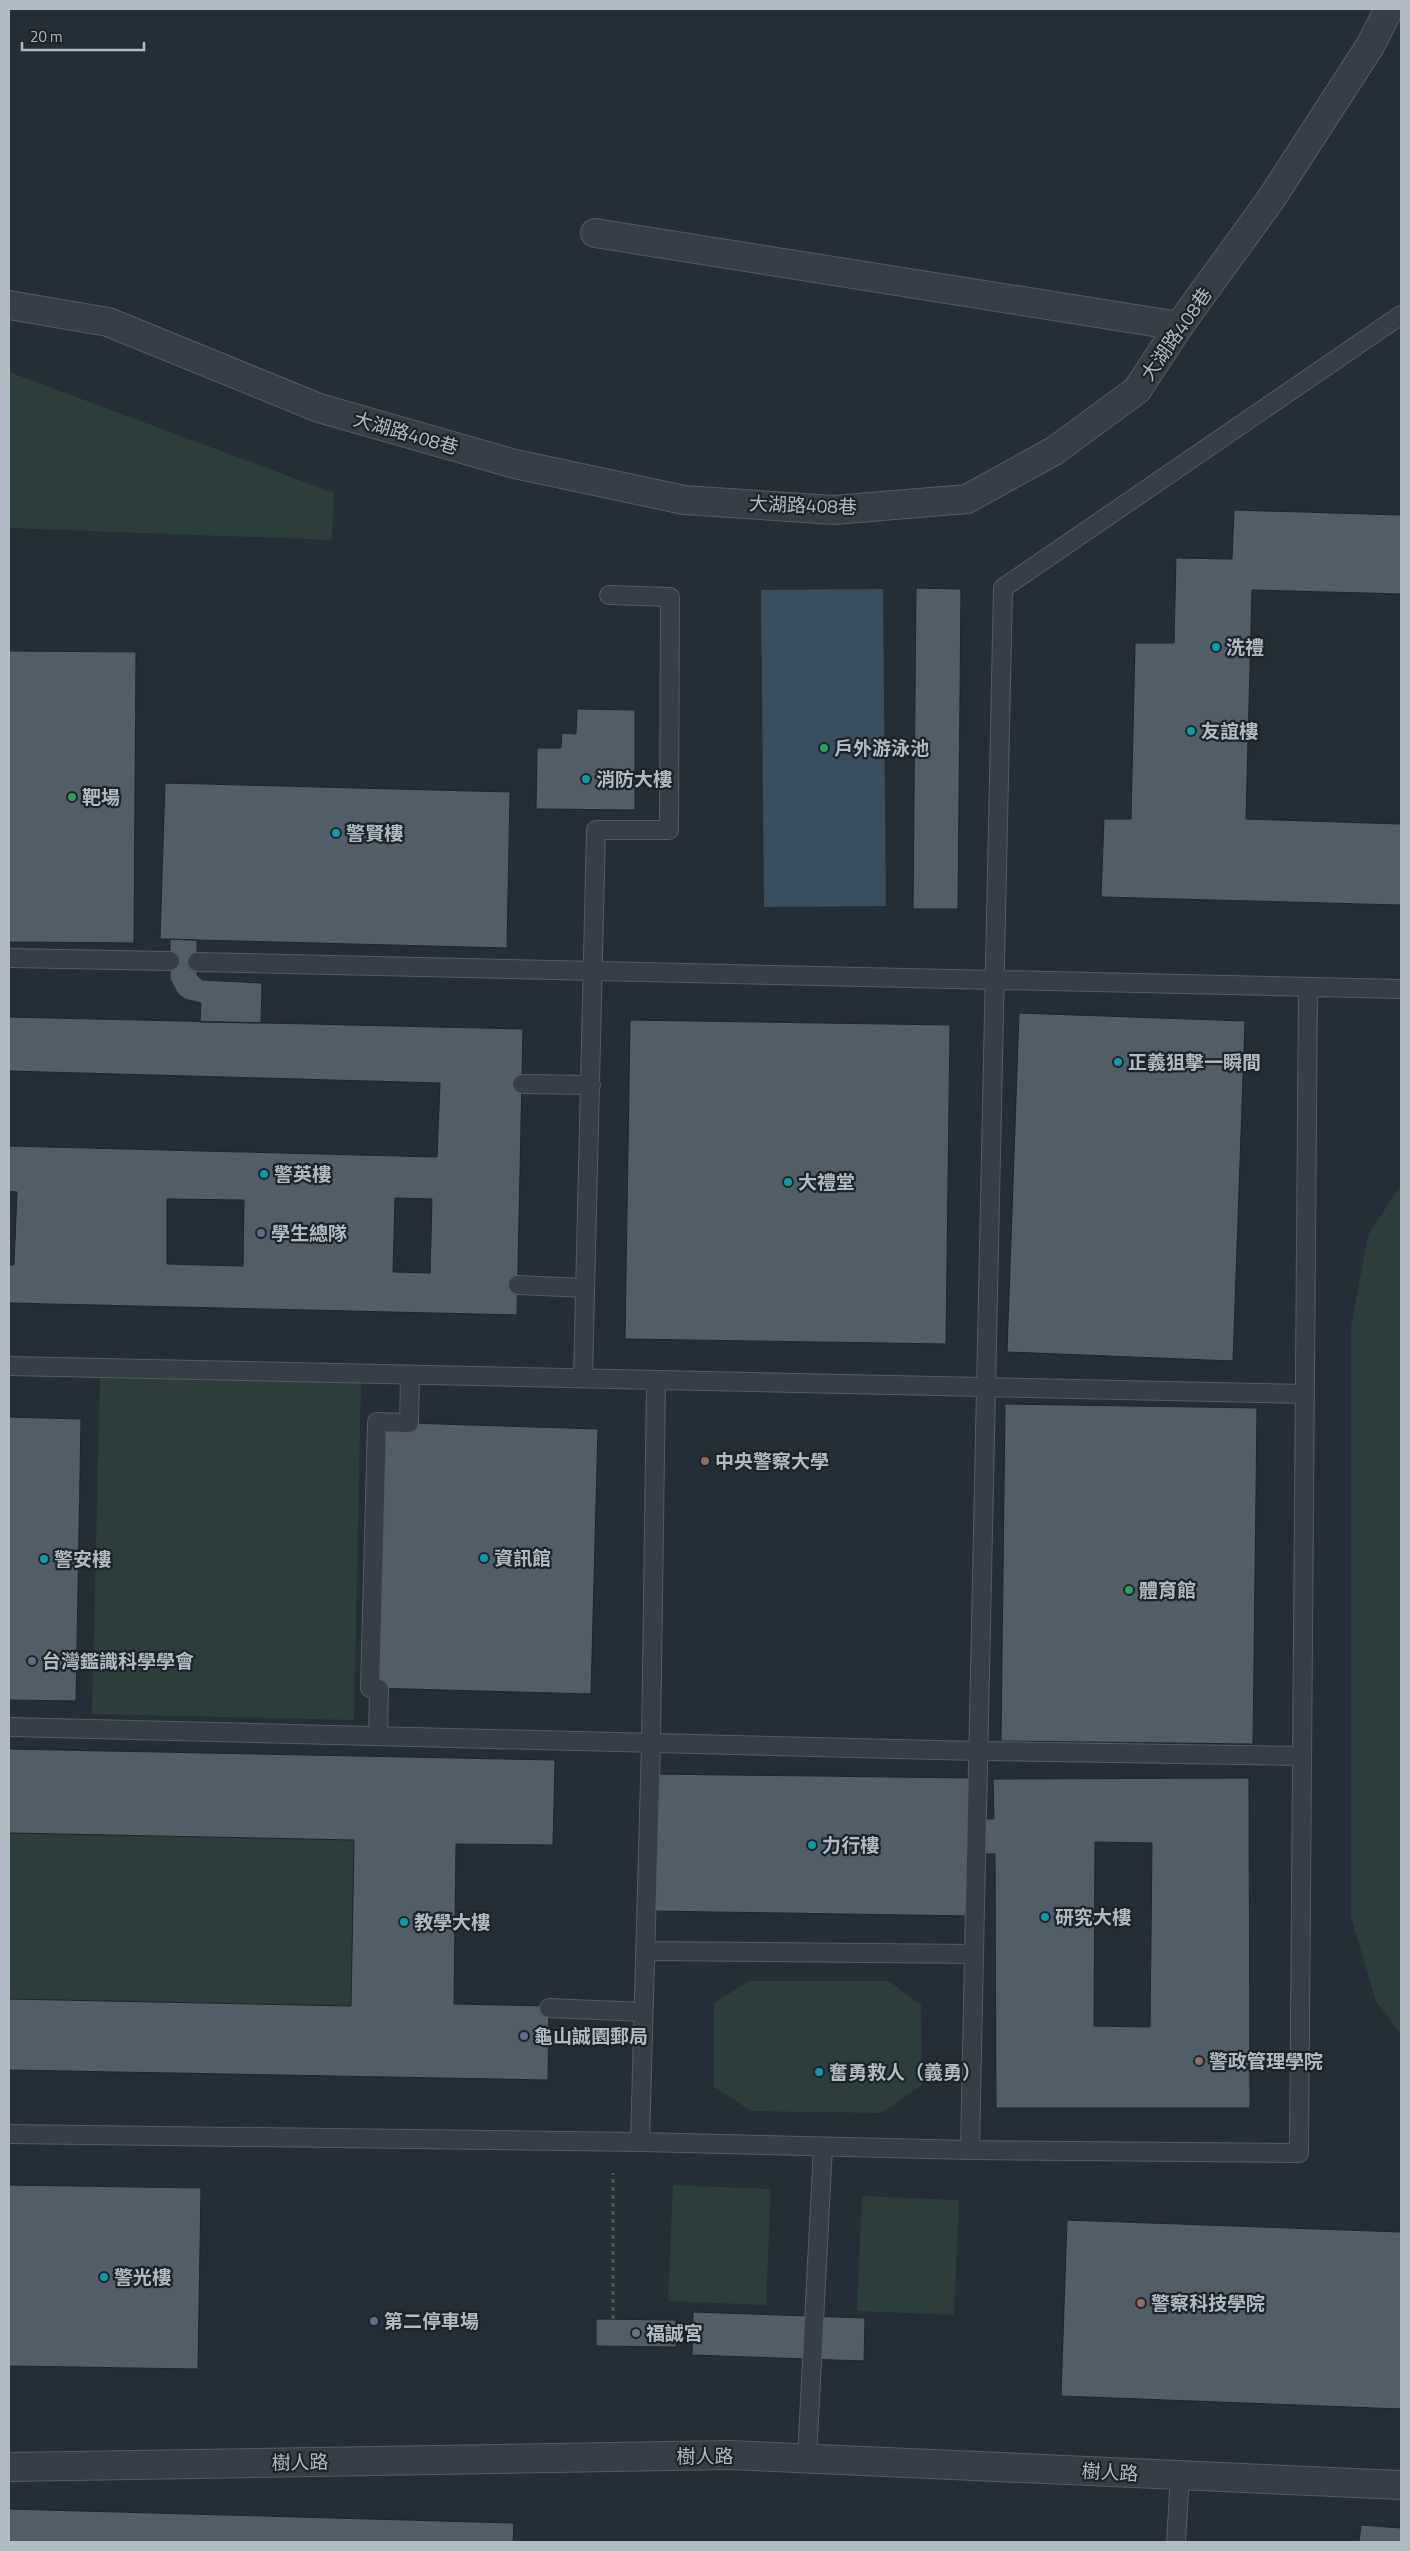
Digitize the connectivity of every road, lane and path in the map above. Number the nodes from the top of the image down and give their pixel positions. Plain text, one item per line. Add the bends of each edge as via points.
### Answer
1 (1389, 9) edge
2 (595, 233) dead end
3 (9, 305) edge
4 (1401, 315) edge
5 (1179, 326) junction
6 (609, 596) dead end
7 (9, 958) edge
8 (170, 961) dead end
9 (197, 962) dead end
10 (594, 971) junction
11 (996, 980) junction
12 (1308, 987) junction
13 (1401, 989) edge
14 (522, 1084) dead end
15 (591, 1085) junction
16 (518, 1286) dead end
17 (585, 1288) junction
18 (9, 1366) edge
19 (410, 1375) junction
20 (583, 1378) junction
21 (656, 1380) junction
22 (987, 1387) junction
23 (1305, 1394) junction
24 (9, 1727) edge
25 (378, 1736) junction
26 (651, 1743) junction
27 (978, 1752) junction
28 (1302, 1756) junction
29 (645, 1951) junction
30 (974, 1954) junction
31 (549, 2008) dead end
32 (643, 2012) junction
33 (9, 2134) edge
34 (614, 2142) junction
35 (640, 2142) junction
36 (823, 2147) junction
37 (970, 2150) junction
38 (613, 2319) dead end
39 (807, 2458) junction
40 (9, 2467) edge
41 (1180, 2475) junction
42 (1401, 2485) edge
43 (1176, 2542) edge

1 - 5 street, 大湖路408巷 via 1370,46 1271,199
2 - 5 street
3 - 5 street, 大湖路408巷 via 108,322 319,408 515,464 684,500 834,510 967,498 1054,451 1137,390
4 - 11 lane via 1003,588
6 - 10 lane via 670,597 669,830 596,830
7 - 8 lane
9 - 10 lane
10 - 11 lane
10 - 15 lane
11 - 12 lane
11 - 22 lane
12 - 13 lane
12 - 23 lane
14 - 15 lane
15 - 17 lane
16 - 17 lane
17 - 20 lane
18 - 19 lane
19 - 20 lane
19 - 25 lane via 409,1423 377,1422 370,1688 379,1689
20 - 21 lane
21 - 22 lane
21 - 26 lane
22 - 23 lane
22 - 27 lane
23 - 28 lane
24 - 25 lane
25 - 26 lane
26 - 27 lane
26 - 29 lane
27 - 28 lane
27 - 30 lane
28 - 37 lane via 1299,2154
29 - 30 lane
29 - 32 lane
30 - 37 lane
31 - 32 lane
32 - 35 lane
33 - 34 lane
34 - 35 lane
34 - 38 path
35 - 36 lane
36 - 37 lane
36 - 39 lane
39 - 40 street, 樹人路 via 730,2455
39 - 41 street, 樹人路
41 - 42 street, 樹人路
41 - 43 lane

